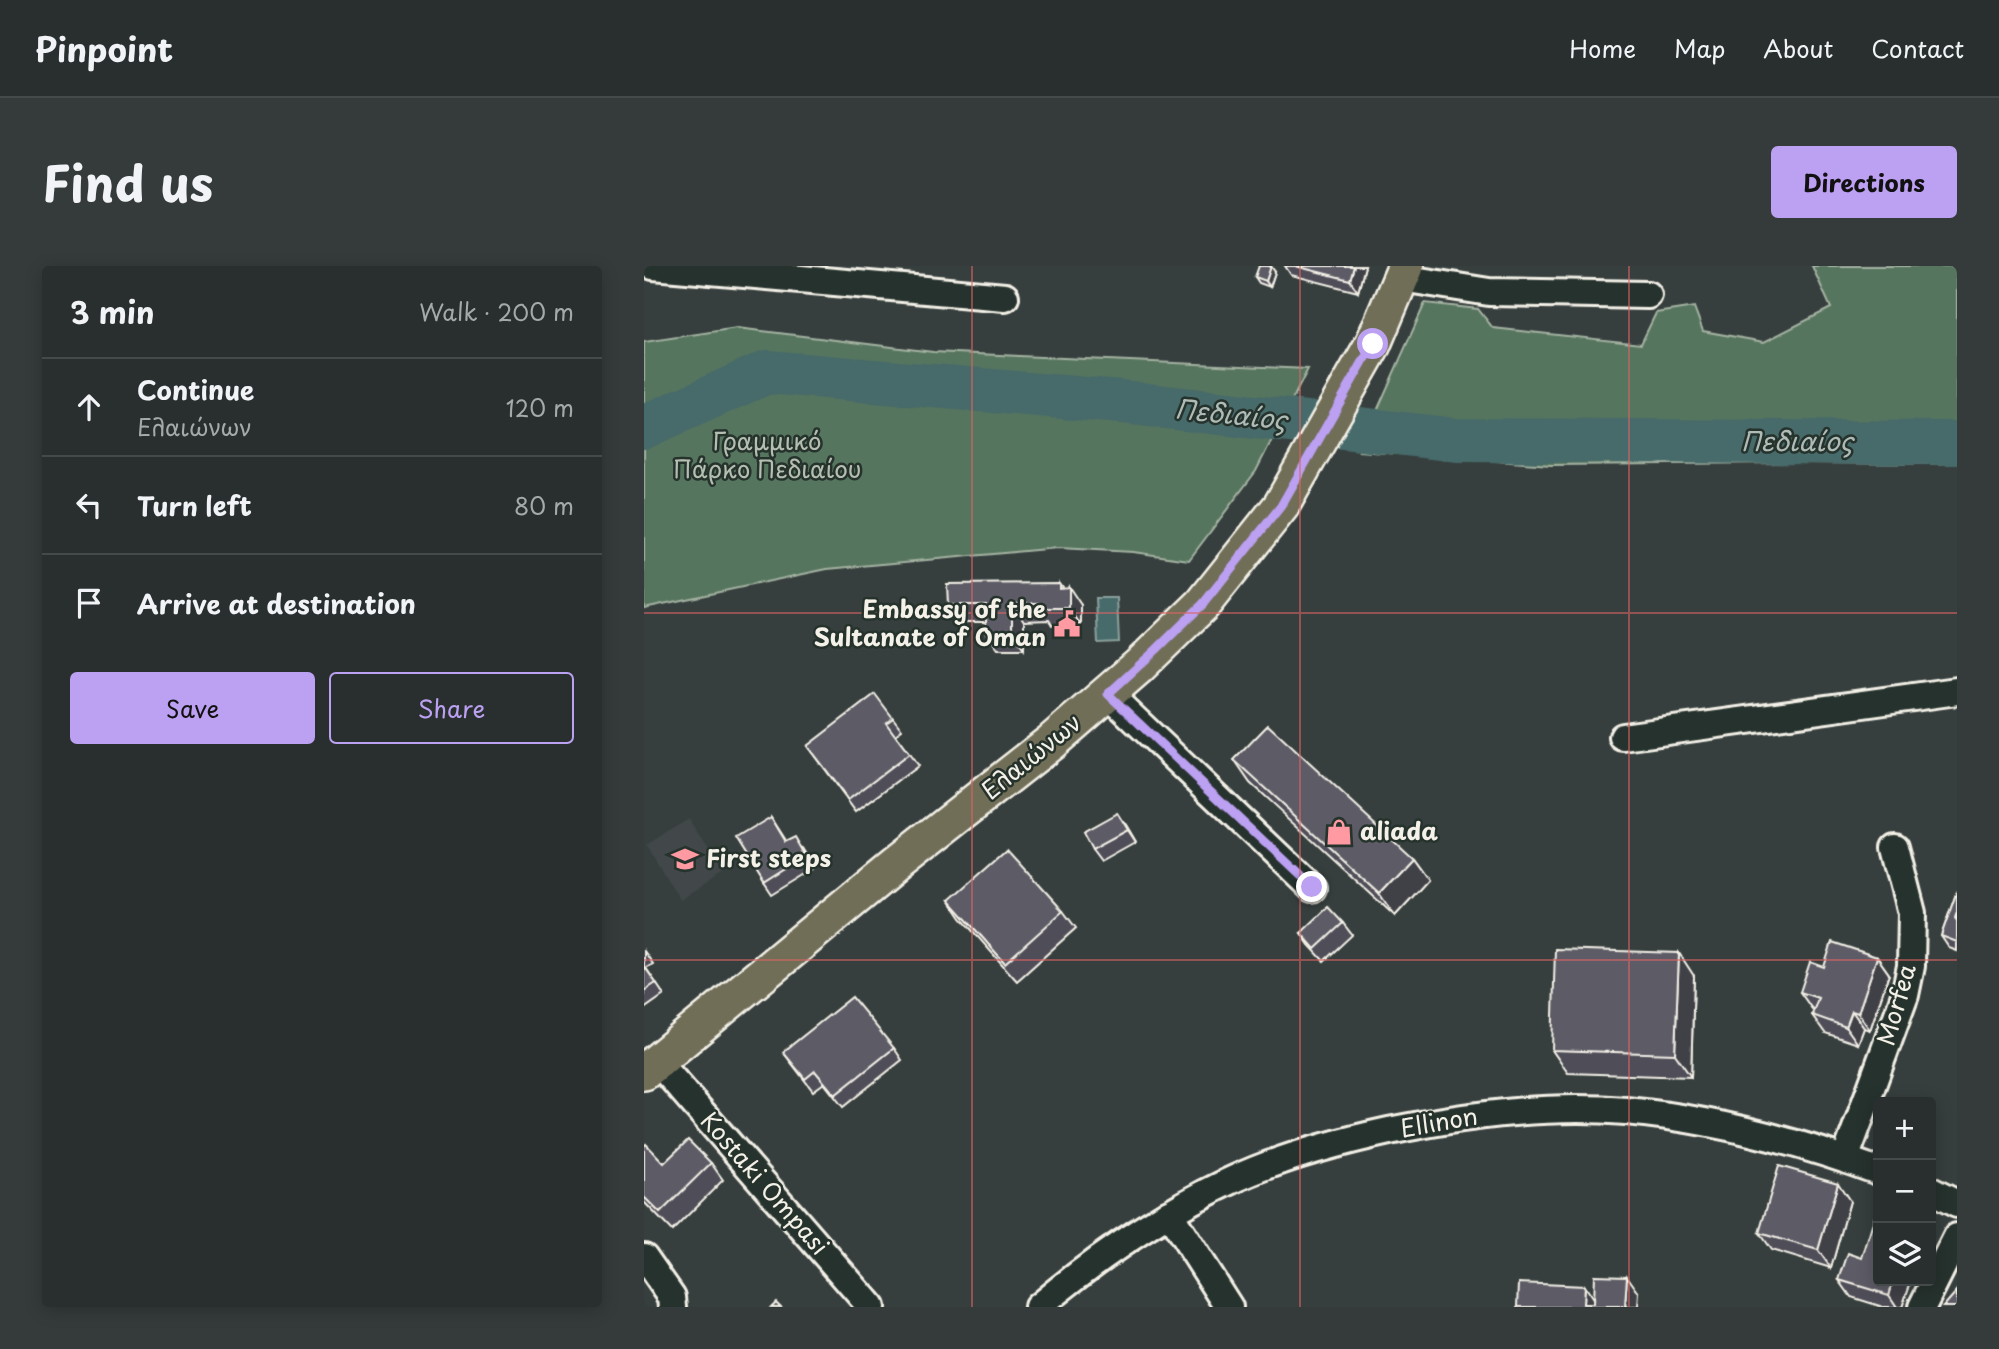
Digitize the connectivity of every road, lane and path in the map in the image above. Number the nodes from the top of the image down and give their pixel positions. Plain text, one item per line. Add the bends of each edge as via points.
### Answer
1 (653, 266) edge
2 (714, 269) edge
3 (1403, 272) edge
4 (1648, 295) dead end
5 (1005, 297) dead end
6 (1957, 691) edge
7 (1108, 694) junction
8 (1623, 737) dead end
9 (1895, 847) dead end
10 (1312, 887) dead end
11 (650, 1067) edge
12 (1845, 1159) junction
13 (1873, 1169) edge
14 (1936, 1194) edge
15 (1957, 1204) edge
16 (1169, 1213) junction
17 (1957, 1237) edge
18 (644, 1257) edge
19 (673, 1307) edge
20 (871, 1307) edge
21 (1038, 1307) edge
22 (1229, 1307) edge
23 (1922, 1307) edge

1 - 2 street
2 - 5 street
3 - 4 street via 1489,292
3 - 7 main road, Ελαιώνων via 1373,344 1281,506 1203,604
6 - 8 street
7 - 10 street
7 - 11 main road, Ελαιώνων
9 - 12 street, Morfea via 1912,914 1911,966 1905,995
11 - 20 street, Kostaki Ompasi
12 - 13 street, Ellinon
12 - 16 street, Ellinon via 1685,1119 1625,1111 1506,1112 1344,1141 1264,1167
14 - 15 street
16 - 21 street, Ellinon via 1077,1274
16 - 22 street
17 - 23 street
18 - 19 street via 672,1297

